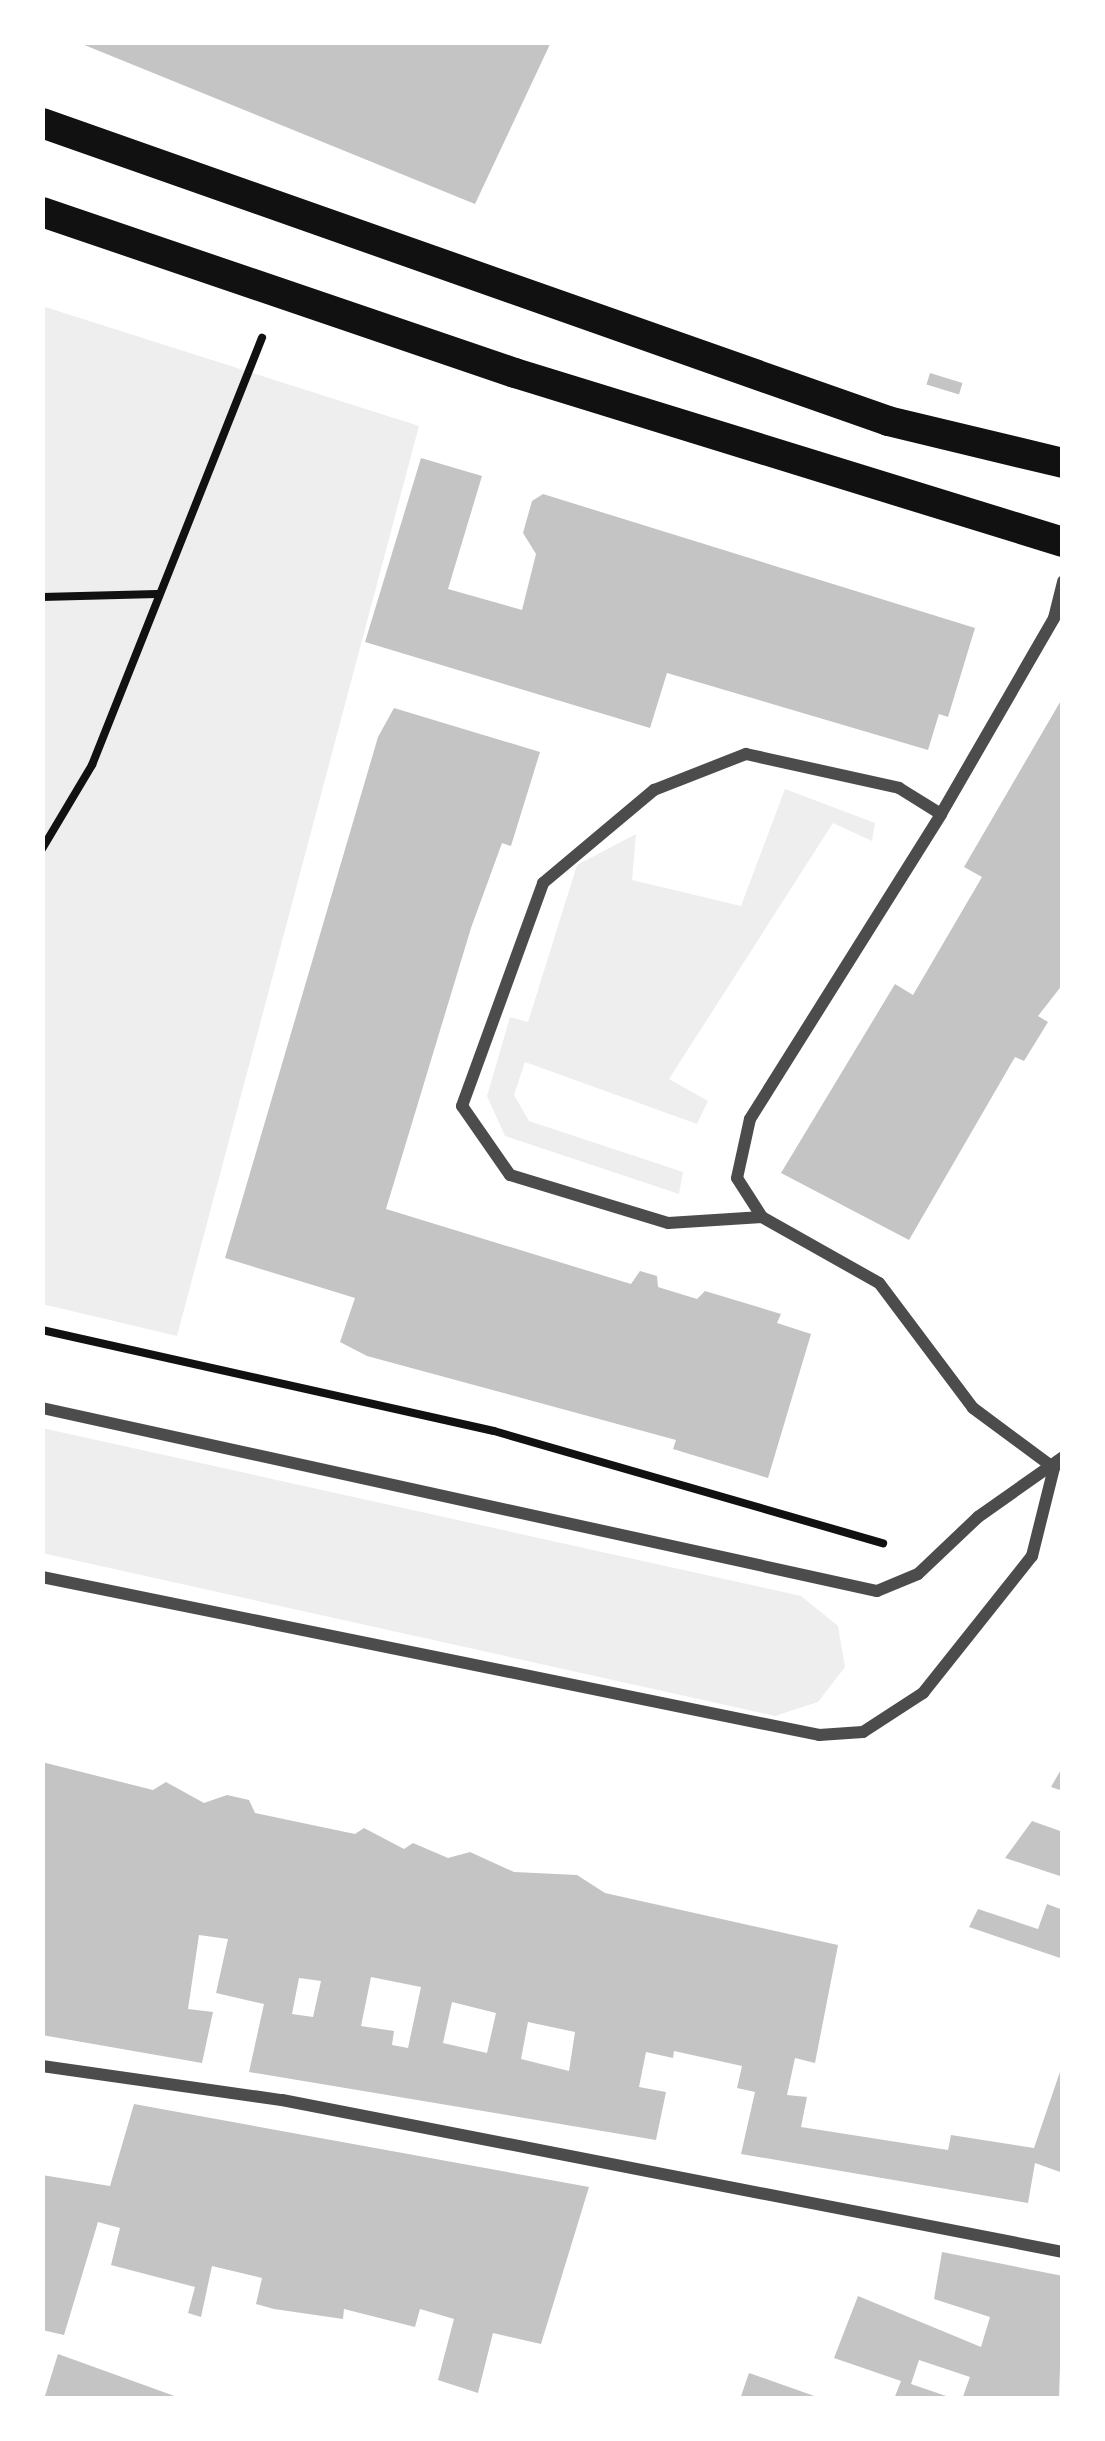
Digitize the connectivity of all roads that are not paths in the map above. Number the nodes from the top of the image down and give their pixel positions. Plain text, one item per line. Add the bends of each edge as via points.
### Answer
1 (42, 123) edge
2 (42, 212) edge
3 (1063, 463) edge
4 (1063, 542) edge
5 (1063, 581) edge
6 (941, 814) junction
7 (761, 1217) junction
8 (42, 1408) edge
9 (1058, 1463) edge
10 (42, 1577) edge
11 (42, 2066) edge
12 (1063, 2252) edge

1 - 3 main road via 888,421
2 - 4 main road via 515,373
5 - 6 street via 1054,618
6 - 7 street via 750,1119 737,1178
6 - 7 street via 899,788 746,754 654,790 543,883 462,1106 510,1175 668,1223
7 - 9 street via 880,1283 973,1408
8 - 9 street via 878,1591 918,1574 978,1517
9 - 10 street via 1032,1556 923,1693 863,1732 819,1735
11 - 12 street via 282,2100

